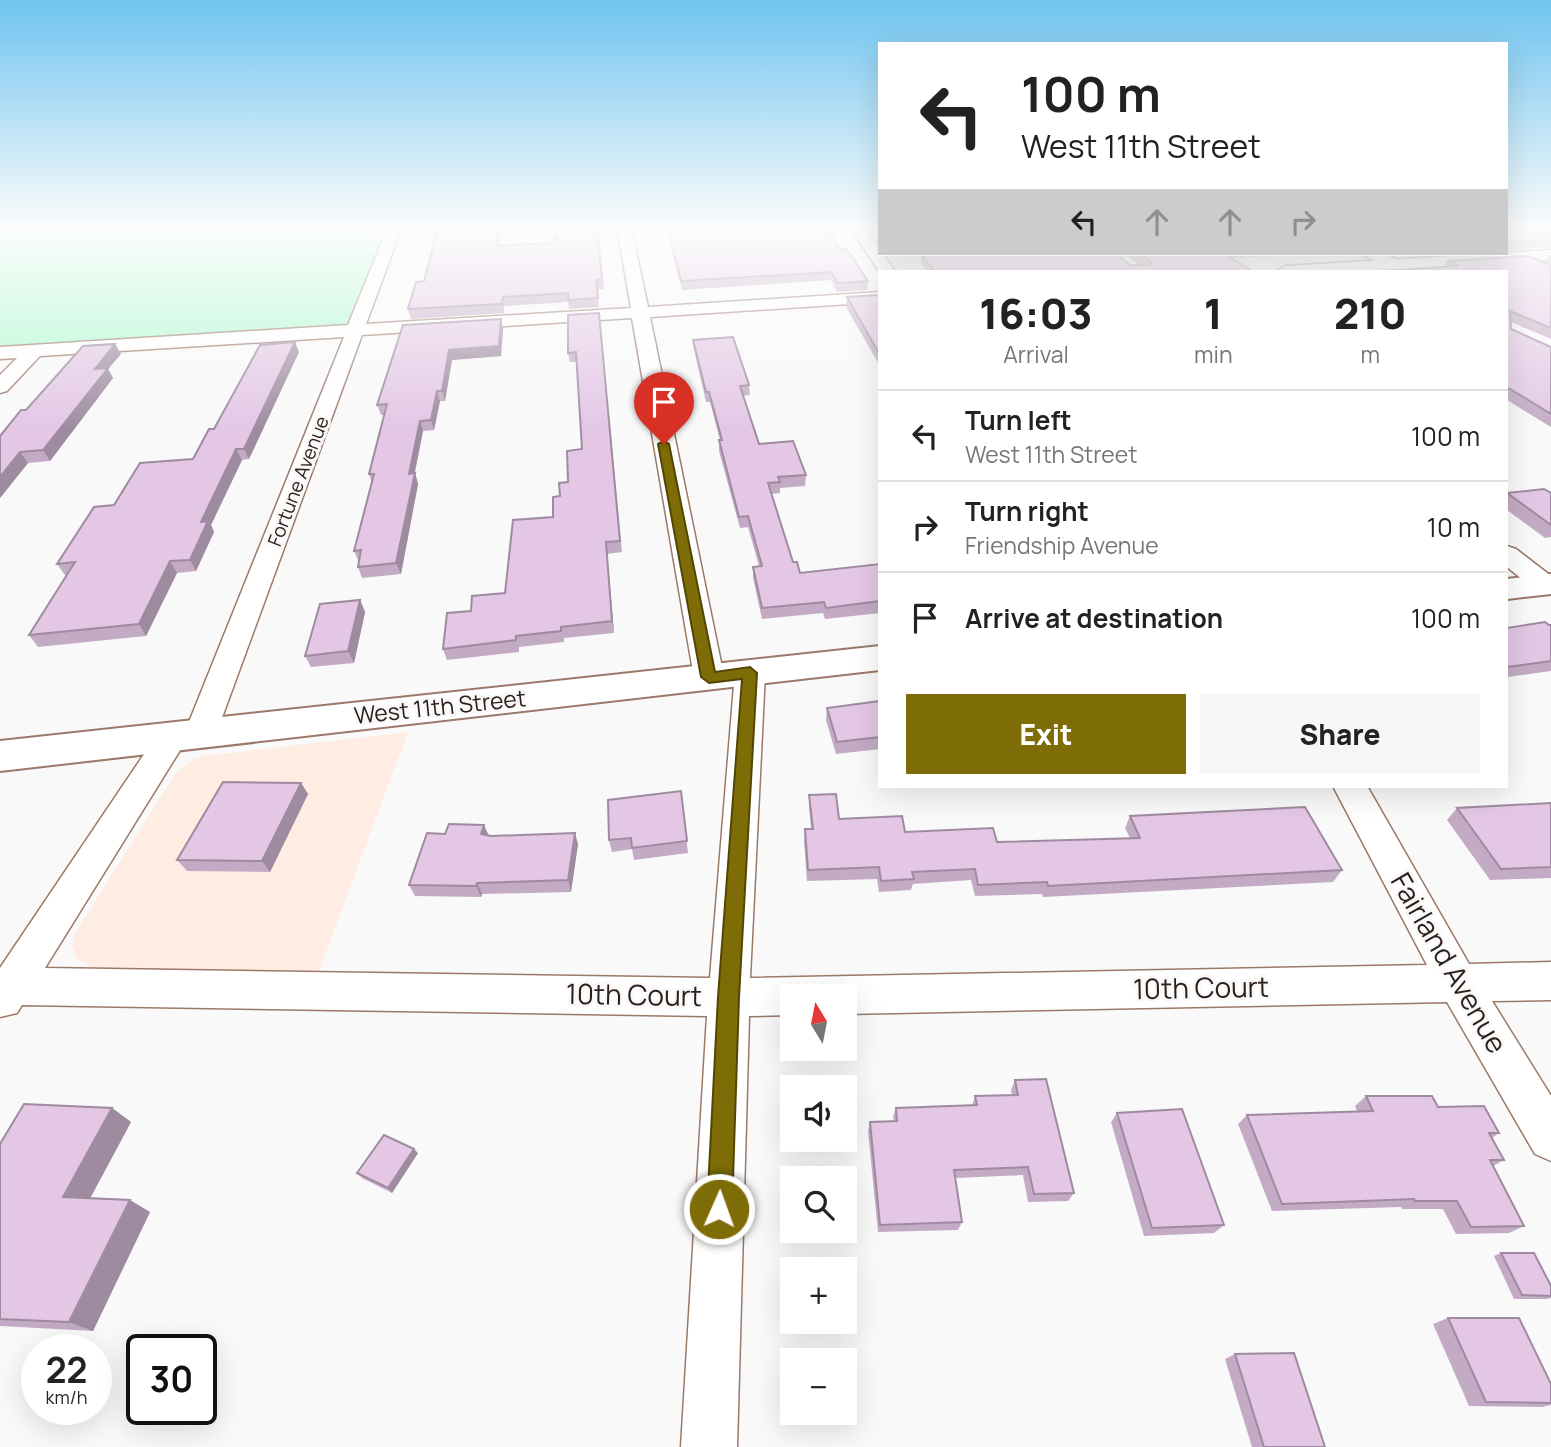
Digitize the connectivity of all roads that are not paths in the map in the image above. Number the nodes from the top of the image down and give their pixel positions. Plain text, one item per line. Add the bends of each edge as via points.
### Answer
1 (370, 295) edge
2 (636, 295) edge
3 (878, 297) edge
4 (639, 312) junction
5 (356, 331) junction
6 (34, 351) junction
7 (0, 353) edge
8 (0, 387) edge
9 (1508, 556) edge
10 (1548, 584) edge
11 (1508, 589) edge
12 (878, 658) edge
13 (729, 675) junction
14 (186, 736) junction
15 (0, 756) edge
16 (1351, 788) edge
17 (1551, 981) edge
18 (1458, 983) junction
19 (6, 995) edge
20 (729, 997) junction
21 (1551, 1138) edge
22 (709, 1447) edge

1 - 5 street, Fortune Avenue
2 - 4 street
3 - 4 street
4 - 5 street
4 - 13 street
5 - 6 street
5 - 14 street, Fortune Avenue
6 - 7 street
6 - 8 street
9 - 10 street
10 - 11 main road
12 - 13 main road, West 11th Street
13 - 14 main road, West 11th Street
13 - 20 street
14 - 15 main road, West 11th Street
14 - 19 street, Fortune Avenue
16 - 18 street, Fairland Avenue
17 - 18 street, 10th Court
18 - 20 street, 10th Court
18 - 21 street, Fairland Avenue
19 - 20 street, 10th Court
20 - 22 street

